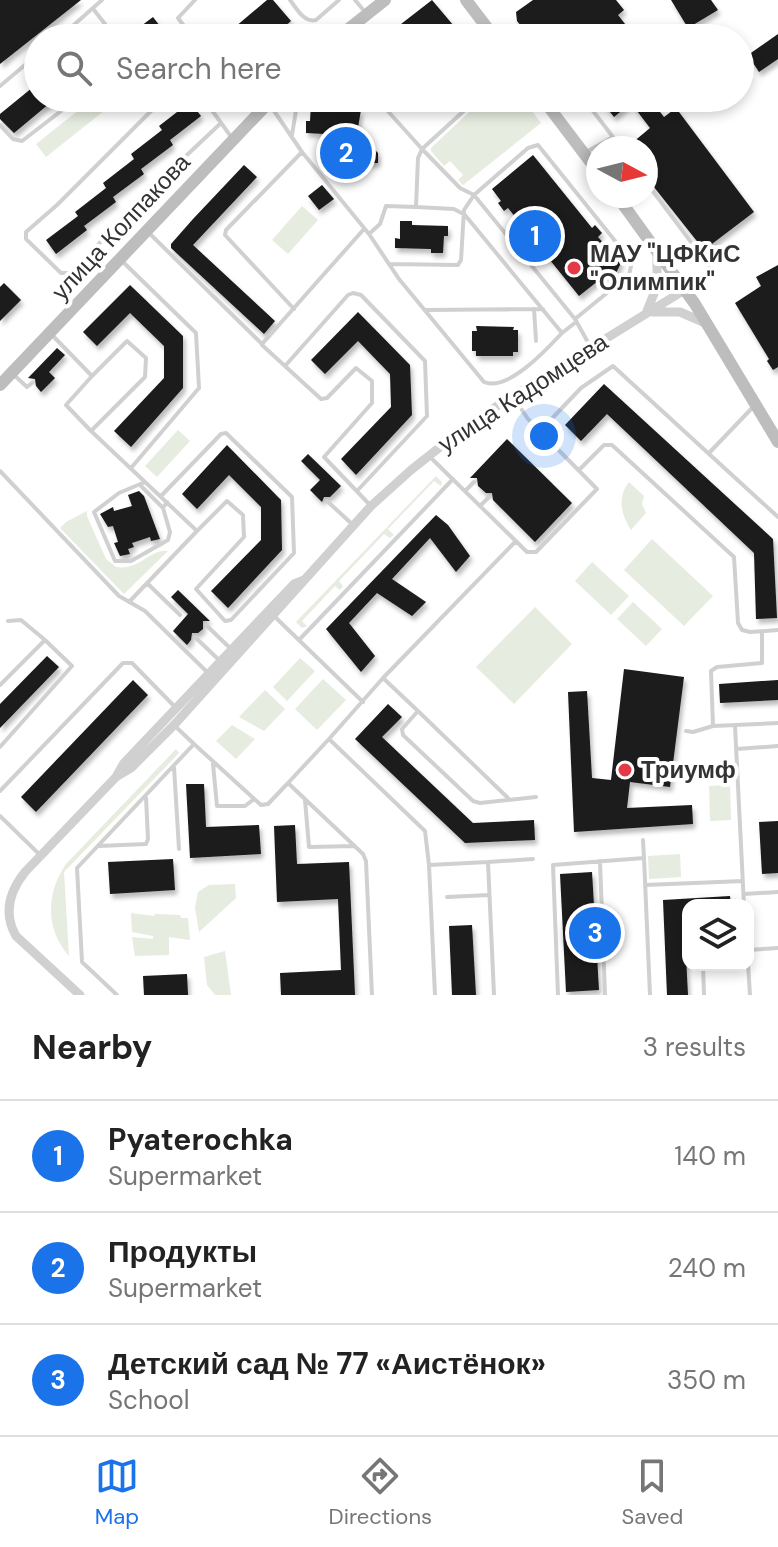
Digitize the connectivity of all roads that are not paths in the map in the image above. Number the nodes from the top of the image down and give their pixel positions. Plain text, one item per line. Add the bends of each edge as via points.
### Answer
1 (102, 0) edge
2 (195, 0) edge
3 (290, 0) edge
4 (339, 0) edge
5 (355, 0) edge
6 (385, 0) edge
7 (466, 0) edge
8 (94, 10) junction
9 (367, 14) junction
10 (76, 24) edge
11 (105, 24) edge
12 (182, 24) edge
13 (354, 24) edge
14 (484, 24) edge
15 (24, 66) edge
16 (0, 86) edge
17 (60, 112) edge
18 (150, 112) edge
19 (213, 112) edge
20 (259, 112) edge
21 (278, 112) edge
22 (296, 112) edge
23 (389, 112) edge
24 (463, 112) edge
25 (553, 112) edge
26 (594, 112) edge
27 (221, 123) junction
28 (0, 125) edge
29 (292, 135) junction
30 (612, 136) edge
31 (234, 139) junction
32 (422, 149) junction
33 (302, 152) junction
34 (584, 153) joint
35 (586, 156) edge
36 (474, 195) junction
37 (658, 198) edge
38 (416, 207) junction
39 (626, 208) edge
40 (463, 214) junction
41 (364, 229) junction
42 (147, 230) junction
43 (369, 234) junction
44 (655, 246) junction
45 (120, 260) junction
46 (390, 264) junction
47 (709, 266) dead end
48 (686, 289) junction
49 (294, 309) junction
50 (534, 309) junction
51 (543, 309) junction
52 (425, 310) junction
53 (642, 316) junction
54 (576, 321) junction
55 (711, 328) junction
56 (51, 333) junction
57 (562, 333) junction
58 (536, 341) dead end
59 (262, 344) junction
60 (591, 347) junction
61 (285, 366) junction
62 (12, 372) junction
63 (92, 376) junction
64 (32, 383) dead end
65 (0, 385) edge
66 (512, 396) junction
67 (756, 405) junction
68 (91, 431) junction
69 (539, 431) junction
70 (778, 442) edge
71 (709, 453) junction
72 (428, 455) junction
73 (131, 468) junction
74 (579, 470) junction
75 (0, 471) edge
76 (453, 479) junction
77 (474, 482) dead end
78 (142, 484) junction
79 (357, 491) junction
80 (465, 491) junction
81 (161, 496) junction
82 (489, 497) dead end
83 (327, 501) dead end
84 (167, 502) junction
85 (371, 506) junction
86 (480, 506) junction
87 (163, 508) junction
88 (778, 517) edge
89 (353, 526) junction
90 (197, 531) junction
91 (516, 541) junction
92 (304, 580) junction
93 (147, 583) junction
94 (129, 602) junction
95 (180, 615) dead end
96 (274, 616) junction
97 (8, 621) dead end
98 (206, 625) dead end
99 (778, 630) edge
100 (762, 632) junction
101 (195, 637) dead end
102 (45, 640) junction
103 (299, 640) junction
104 (232, 650) junction
105 (221, 661) junction
106 (209, 674) junction
107 (383, 678) junction
108 (0, 685) edge
109 (363, 702) junction
110 (177, 708) junction
111 (418, 711) junction
112 (778, 723) edge
113 (174, 725) junction
114 (713, 726) junction
115 (735, 726) junction
116 (686, 731) dead end
117 (329, 739) junction
118 (194, 744) junction
119 (778, 746) edge
120 (0, 747) edge
121 (736, 749) junction
122 (213, 762) junction
123 (174, 765) junction
124 (116, 777) junction
125 (288, 783) junction
126 (0, 791) edge
127 (146, 797) junction
128 (536, 797) dead end
129 (254, 799) junction
130 (509, 799) junction
131 (305, 800) junction
132 (0, 816) edge
133 (643, 840) dead end
134 (97, 846) junction
135 (355, 846) junction
136 (179, 849) dead end
137 (40, 856) junction
138 (644, 858) junction
139 (533, 859) dead end
140 (600, 861) junction
141 (488, 862) junction
142 (429, 865) junction
143 (743, 881) junction
144 (645, 885) junction
145 (778, 892) edge
146 (744, 894) junction
147 (489, 895) junction
148 (447, 897) dead end
149 (744, 899) edge
150 (778, 948) edge
151 (754, 950) edge
152 (703, 971) edge
153 (748, 971) edge
154 (80, 995) edge
155 (117, 995) edge
156 (372, 995) edge
157 (435, 995) edge
158 (494, 995) edge
159 (558, 995) edge
160 (605, 995) edge
161 (650, 995) edge
162 (704, 995) edge
163 (750, 995) edge

1 - 8 lane
2 - 12 lane via 178,18
3 - 4 lane via 310,21
5 - 9 lane
6 - 9 street
7 - 14 street
8 - 10 lane
8 - 11 lane
9 - 13 street
15 - 16 lane
17 - 28 lane via 22,141
18 - 27 lane via 26,232 26,239 63,274 71,273
19 - 27 lane
20 - 31 street, улица Колпакова
21 - 29 lane
22 - 29 lane
23 - 32 lane
24 - 32 lane
25 - 34 street
26 - 30 lane
27 - 31 lane
29 - 33 lane
31 - 42 street, улица Колпакова
32 - 36 lane via 460,188
32 - 38 lane
33 - 41 lane
33 - 49 lane via 225,235
34 - 35 street
36 - 40 lane
36 - 54 lane
36 - 54 lane via 536,144 626,252 632,262 629,275
37 - 47 lane
38 - 40 lane
38 - 43 lane via 385,207 380,224
39 - 44 street
40 - 46 lane via 458,265
40 - 51 lane
41 - 43 lane
41 - 49 lane
42 - 45 street, улица Колпакова
42 - 59 lane
43 - 46 lane
44 - 48 street
44 - 53 street via 657,286
45 - 56 street, улица Колпакова
45 - 73 lane via 197,337 199,392
46 - 52 lane
48 - 53 street, улица Кадомцева
48 - 55 street
49 - 59 lane
50 - 51 lane
50 - 52 lane
50 - 58 lane
51 - 57 lane
52 - 57 lane via 491,385 529,365
53 - 55 street via 680,312
53 - 60 street, улица Кадомцева
54 - 57 lane
54 - 60 lane
55 - 67 street
56 - 62 street, улица Колпакова
56 - 63 lane
59 - 61 lane
60 - 66 street, улица Кадомцева
61 - 79 lane via 321,399 356,368 372,381 372,403 324,457
61 - 79 lane via 353,293 361,295 425,361 427,416
62 - 64 lane via 27,387
62 - 65 street, улица Колпакова
63 - 68 lane via 66,405
63 - 68 lane via 127,341 146,358 145,377
66 - 69 lane
66 - 72 street, улица Кадомцева
67 - 70 street
67 - 71 lane
68 - 73 lane
69 - 71 lane via 581,388 613,366
69 - 74 lane
71 - 88 lane
72 - 76 lane
72 - 85 street, улица Кадомцева
73 - 78 lane
74 - 91 lane via 596,491 536,552 529,553
74 - 100 lane via 604,445 612,445 732,554 738,623 745,632
75 - 94 lane
76 - 80 lane
76 - 103 lane
77 - 80 lane
78 - 81 lane
78 - 87 lane
78 - 87 lane via 94,512 115,561 131,561 168,540
79 - 85 lane
80 - 86 lane
81 - 84 lane
81 - 90 lane via 225,432 293,499 294,553 229,621 196,589 244,538 244,516 227,501
82 - 86 lane
83 - 89 lane
84 - 87 lane
84 - 90 lane
85 - 89 street, улица Кадомцева
86 - 91 lane
89 - 92 street, улица Кадомцева
90 - 93 lane
91 - 107 lane
92 - 96 street, улица Кадомцева
92 - 104 street, улица Кадомцева via 294,584
93 - 94 lane
93 - 95 lane
94 - 106 lane via 145,611
96 - 103 lane
96 - 113 street, улица Кадомцева
97 - 102 lane via 21,620
98 - 104 lane
99 - 100 lane
100 - 114 lane via 762,663 711,671
101 - 105 lane
102 - 108 lane
102 - 120 lane via 72,668
103 - 109 lane
104 - 105 street, улица Кадомцева
105 - 106 street, улица Кадомцева
106 - 110 street, улица Кадомцева
107 - 109 lane
107 - 111 lane
109 - 117 lane
110 - 124 street, улица Кадомцева
110 - 126 lane via 132,663 123,663
111 - 130 lane
111 - 130 lane via 402,729 403,735 475,802
112 - 115 lane
113 - 118 lane
113 - 124 street, улица Кадомцева
114 - 115 lane
114 - 116 lane
115 - 121 lane
117 - 125 lane
117 - 142 lane via 425,831
118 - 122 lane
118 - 123 lane
119 - 121 lane
121 - 143 lane
122 - 129 lane
122 - 129 lane via 217,806 245,806
123 - 127 lane
123 - 136 lane
124 - 137 street, улица Кадомцева
125 - 129 lane via 266,805
125 - 131 lane
127 - 134 lane
127 - 134 lane via 146,844
128 - 130 lane
131 - 135 lane
131 - 135 lane via 309,847
132 - 137 lane
133 - 138 lane
134 - 155 lane via 77,868 82,961
135 - 156 lane via 366,861
137 - 154 street, улица Кадомцева via 14,888 11,927
138 - 140 lane
138 - 144 lane
139 - 141 lane
140 - 159 lane via 552,867
140 - 160 lane
141 - 142 lane
141 - 147 lane
142 - 157 lane
143 - 144 lane
143 - 146 lane
144 - 161 lane
145 - 146 lane
146 - 149 lane
147 - 148 lane
147 - 158 lane
150 - 151 lane
152 - 162 lane
153 - 163 lane

